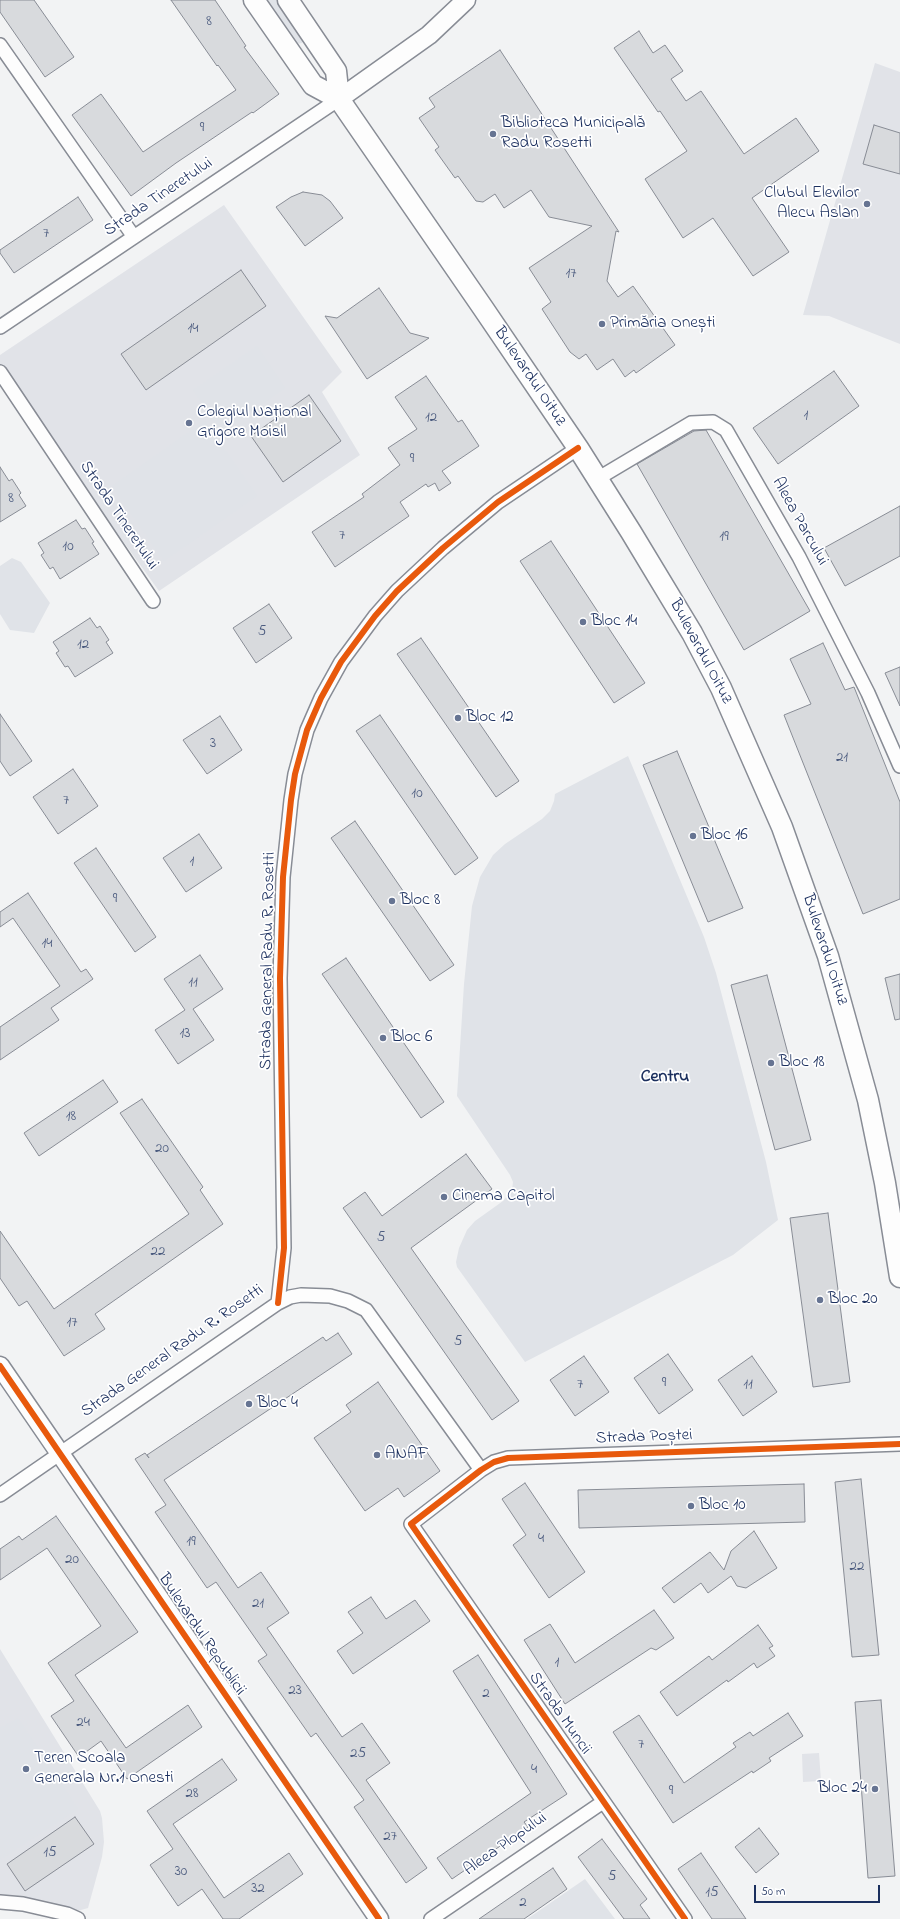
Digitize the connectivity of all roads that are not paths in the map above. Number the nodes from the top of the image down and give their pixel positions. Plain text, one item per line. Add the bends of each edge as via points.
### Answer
1 (254, 0) edge
2 (288, 0) edge
3 (466, 0) edge
4 (0, 44) edge
5 (339, 99) junction
6 (134, 237) junction
7 (0, 327) edge
8 (0, 372) edge
9 (578, 448) junction
10 (597, 479) junction
11 (153, 601) dead end
12 (900, 766) edge
13 (900, 1278) edge
14 (278, 1303) junction
15 (0, 1366) edge
16 (900, 1444) edge
17 (60, 1453) junction
18 (481, 1470) junction
19 (0, 1495) edge
20 (411, 1524) joint
21 (603, 1802) junction
22 (0, 1902) edge
23 (78, 1919) edge
24 (379, 1919) edge
25 (431, 1919) edge
26 (684, 1919) edge

1 - 5 main road, Bulevardul Oituz via 313,85
2 - 5 main road, Bulevardul Oituz via 336,71
3 - 5 street via 429,35
4 - 6 street
5 - 6 street, Strada Tineretului
5 - 9 main road, Bulevardul Oituz
6 - 7 street, Strada Tineretului
8 - 11 street, Strada Tineretului
9 - 10 main road, Bulevardul Oituz
9 - 14 street, Strada General Radu R. Rosetti via 498,502 412,577 375,616 341,662 307,730 295,774 283,877 280,986 284,1248
10 - 12 street, Aleea Parcului via 691,423 713,422 726,430 803,563 864,686
10 - 13 main road, Bulevardul Oituz via 631,532 721,688 782,828 828,956 863,1079 885,1183
14 - 17 street, Strada General Radu R. Rosetti
14 - 18 street via 295,1296 321,1295 348,1301 366,1310
15 - 17 street, Bulevardul Republicii
16 - 18 street, Strada Poștei via 537,1456 503,1459
17 - 19 street, Strada General Radu R. Rosetti
17 - 24 street, Bulevardul Republicii
18 - 20 street, Strada Poștei
20 - 21 street, Strada Muncii
21 - 25 street, Aleea Plopului
21 - 26 street, Strada Muncii
22 - 23 street via 23,1904

